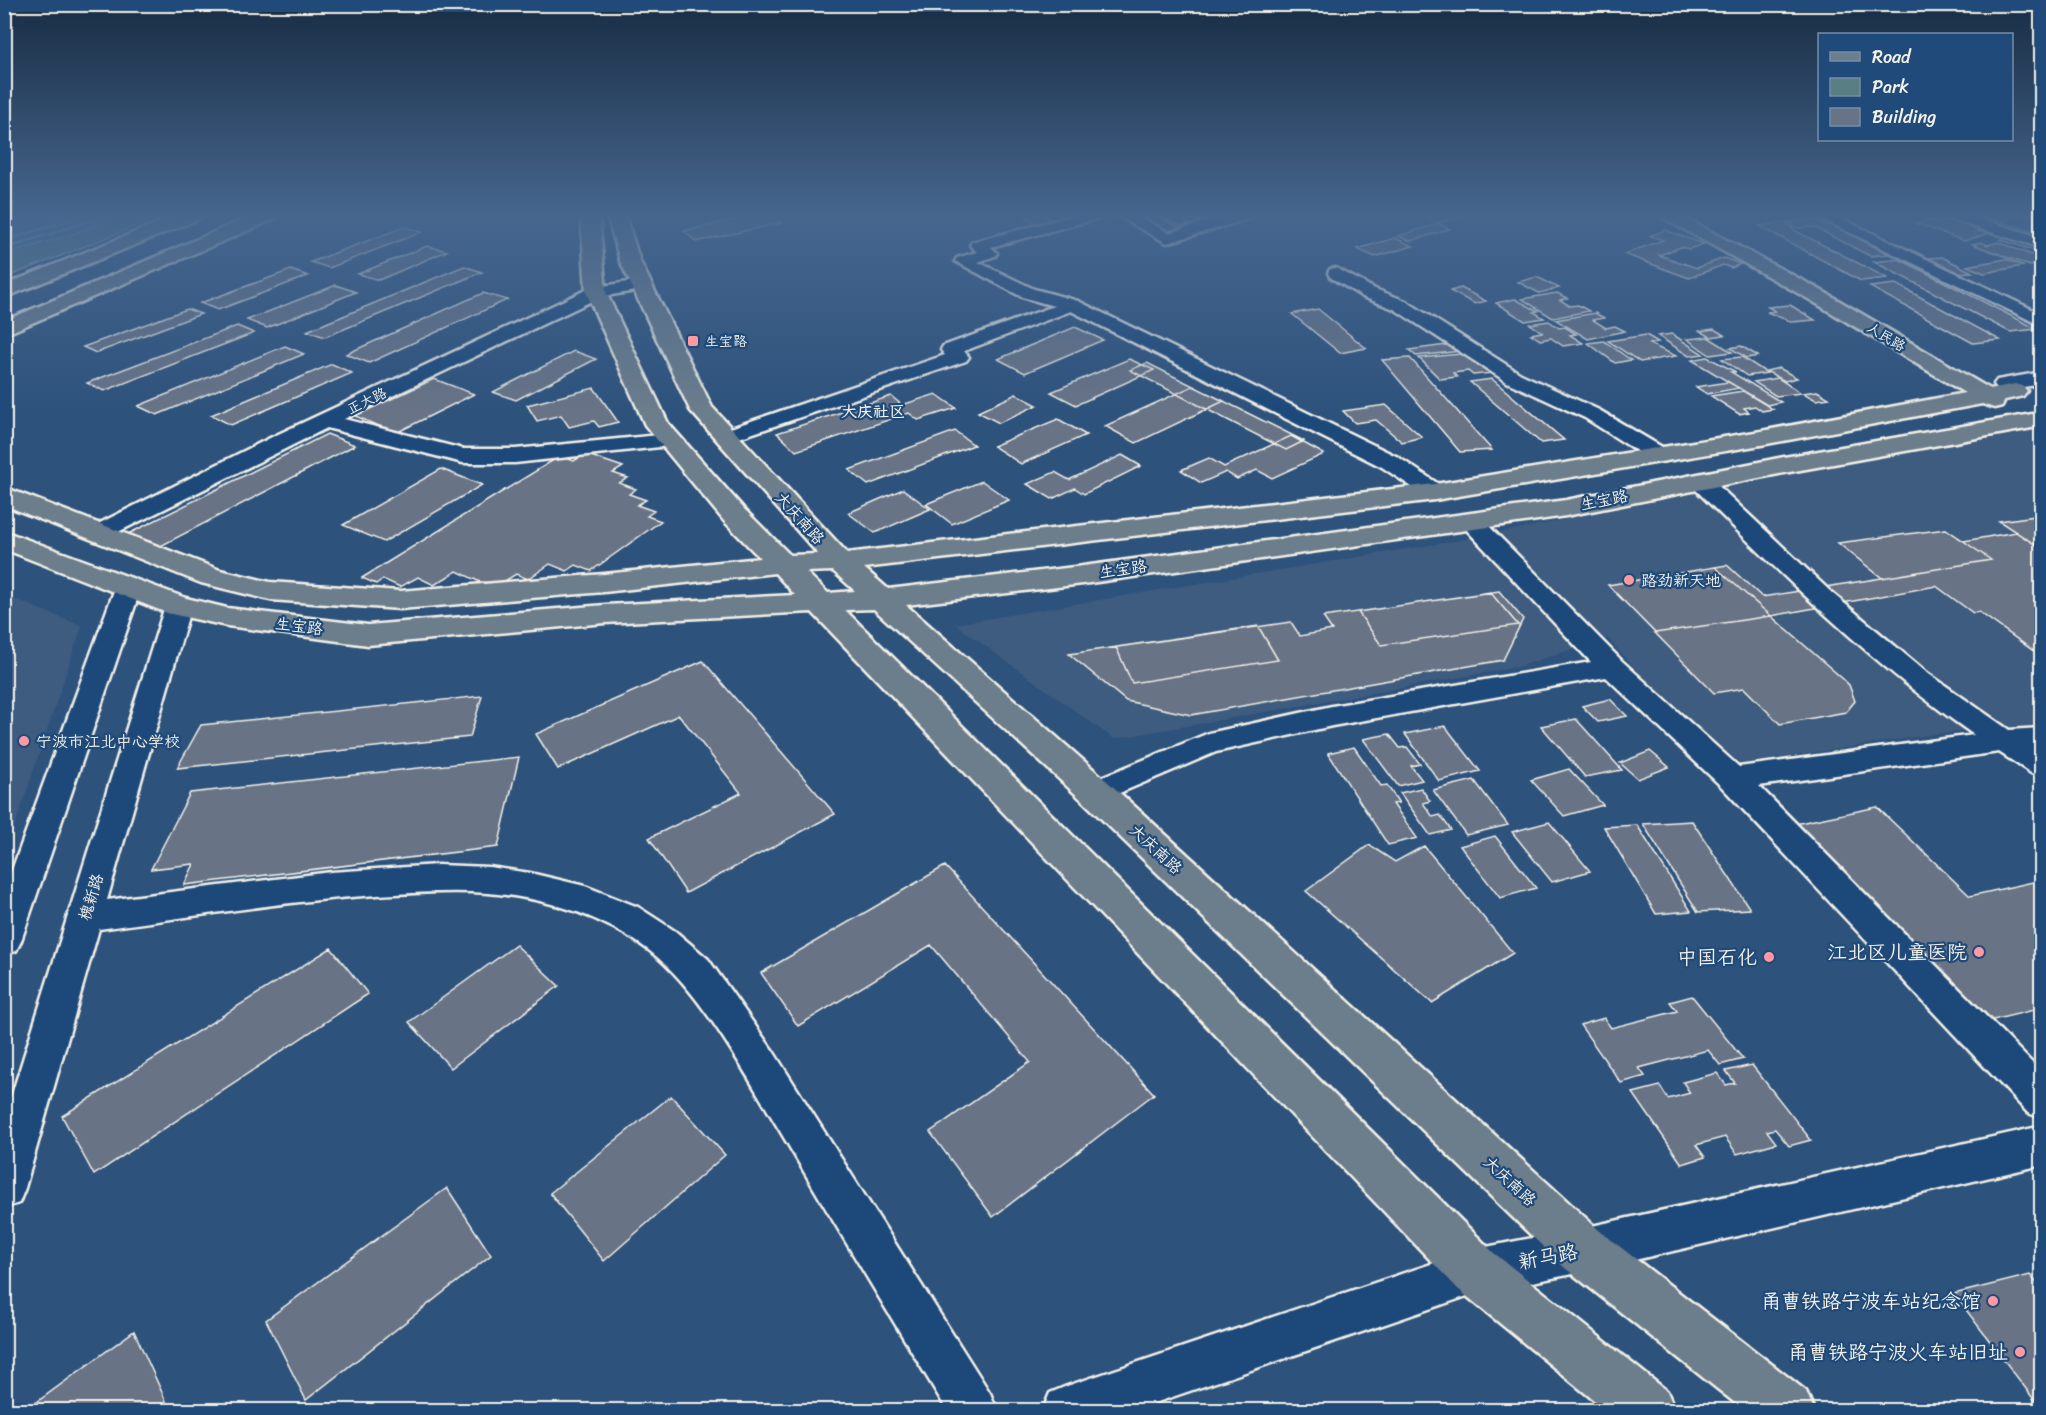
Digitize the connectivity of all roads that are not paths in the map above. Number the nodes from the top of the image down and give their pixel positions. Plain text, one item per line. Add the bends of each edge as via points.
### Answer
1 (33, 281) edge
2 (61, 281) edge
3 (87, 281) edge
4 (116, 281) edge
5 (595, 281) edge
6 (639, 281) edge
7 (1002, 281) edge
8 (1350, 281) edge
9 (1789, 281) edge
10 (1818, 281) edge
11 (1959, 281) edge
12 (641, 285) junction
13 (4, 292) edge
14 (596, 292) junction
15 (1071, 305) junction
16 (4, 307) edge
17 (4, 317) edge
18 (2042, 321) edge
19 (4, 329) edge
20 (2042, 378) edge
21 (2001, 391) junction
22 (2038, 418) edge
23 (325, 421) junction
24 (726, 436) junction
25 (670, 440) junction
26 (1659, 455) junction
27 (1701, 482) junction
28 (1435, 492) junction
29 (4, 495) edge
30 (1471, 521) junction
31 (98, 533) junction
32 (4, 539) edge
33 (840, 562) junction
34 (780, 564) junction
35 (128, 588) junction
36 (883, 599) junction
37 (823, 604) junction
38 (178, 606) junction
39 (1612, 667) junction
40 (2042, 738) edge
41 (2002, 741) junction
42 (2042, 765) edge
43 (1733, 779) junction
44 (1096, 792) junction
45 (85, 917) junction
46 (4, 941) edge
47 (2042, 1100) edge
48 (2042, 1145) edge
49 (4, 1188) edge
50 (1583, 1250) junction
51 (1476, 1271) junction
52 (973, 1410) edge
53 (1067, 1410) edge
54 (1648, 1410) edge
55 (1787, 1410) edge

1 - 13 main road
2 - 16 main road
3 - 17 main road
4 - 19 main road
5 - 14 main road
6 - 12 main road, 大庆南路
7 - 15 street via 1028,294
8 - 26 street via 1400,305 1514,378 1592,414
9 - 21 main road, 人民路
10 - 21 main road, 人民路
11 - 18 street
12 - 14 street, 正大路
12 - 24 main road, 大庆南路 via 702,410
14 - 23 street, 正大路
14 - 25 main road via 657,425
15 - 24 street via 950,350 959,357
15 - 28 street via 1390,462
20 - 21 street
21 - 22 main road, 人民路
21 - 22 main road, 人民路
21 - 26 main road, 生宝路
22 - 27 main road, 生宝路
23 - 25 street via 463,456 515,456
23 - 31 street, 正大路
24 - 33 main road, 大庆南路
25 - 34 main road
26 - 28 main road, 生宝路
27 - 30 main road, 生宝路 via 1566,508
27 - 41 street via 1790,569 1900,666
28 - 33 main road, 生宝路
29 - 31 main road, 生宝路
30 - 36 main road, 生宝路
30 - 39 street
31 - 34 main road, 生宝路 via 210,577 270,591 400,600
32 - 35 main road, 生宝路
33 - 34 main road, 生宝路
33 - 36 main road, 大庆南路
34 - 37 main road
35 - 38 main road, 生宝路
35 - 46 street
36 - 37 main road, 生宝路
36 - 44 main road, 大庆南路
37 - 38 main road, 生宝路 via 605,614 368,635 227,617
37 - 51 main road
38 - 45 street, 槐新路
39 - 43 street
39 - 44 street via 1332,716 1209,743
40 - 41 street
41 - 42 street
41 - 43 street
43 - 47 street
44 - 50 main road, 大庆南路
45 - 49 street, 槐新路
45 - 52 street via 331,885 438,878 530,886 585,900 626,917 663,940 695,970 760,1064
48 - 50 street, 新马路
50 - 51 street, 新马路
50 - 55 main road, 大庆南路
51 - 53 street, 新马路
51 - 54 main road

